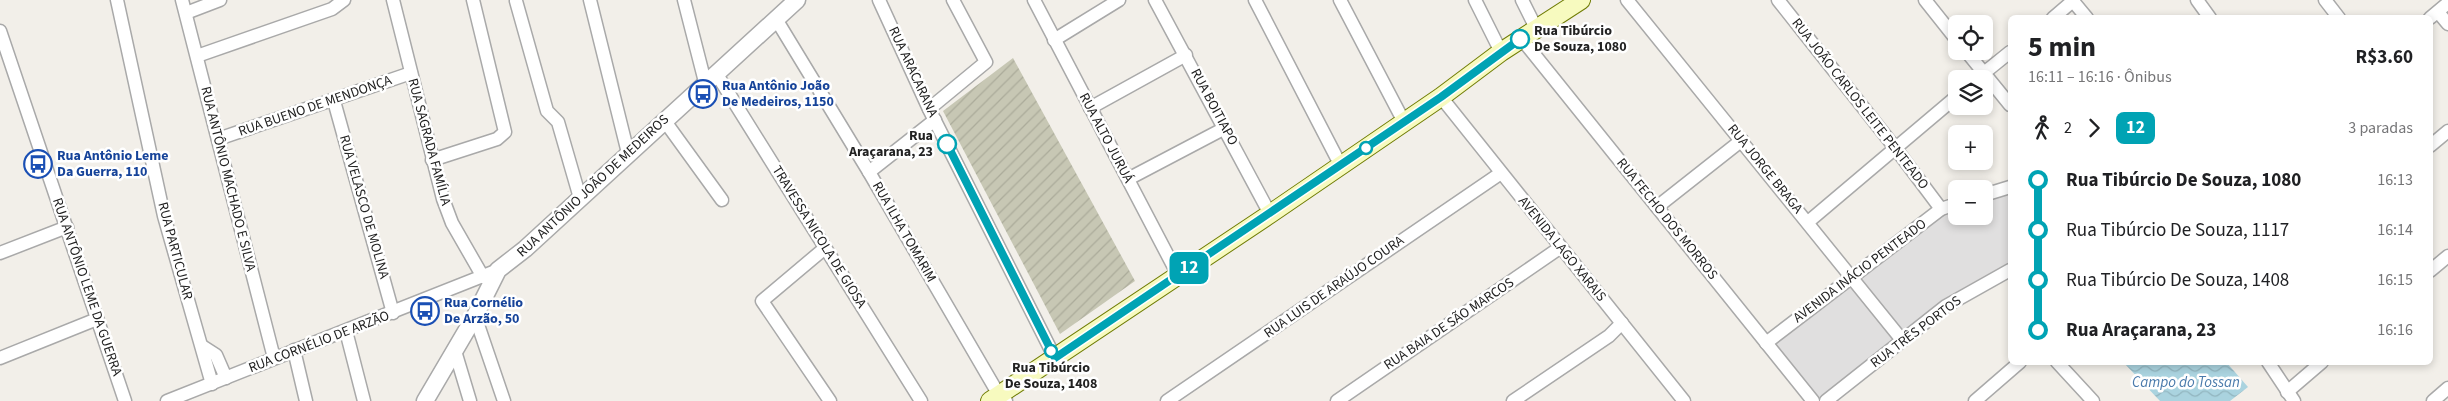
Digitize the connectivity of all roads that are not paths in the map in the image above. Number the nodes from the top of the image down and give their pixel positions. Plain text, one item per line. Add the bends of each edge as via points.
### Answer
1 (117, 0) edge
2 (182, 0) edge
3 (220, 0) edge
4 (344, 0) edge
5 (393, 0) edge
6 (472, 0) edge
7 (590, 0) edge
8 (684, 0) edge
9 (798, 0) edge
10 (879, 0) edge
11 (952, 0) edge
12 (1034, 0) edge
13 (1119, 0) edge
14 (1155, 0) edge
15 (1255, 0) edge
16 (1340, 0) edge
17 (1475, 0) edge
18 (1522, 0) edge
19 (1581, 0) edge
20 (1627, 0) edge
21 (1778, 0) edge
22 (1925, 0) edge
23 (2073, 0) edge
24 (2197, 0) edge
25 (2325, 0) edge
26 (516, 1) edge
27 (2448, 3) edge
28 (186, 13) junction
29 (2056, 15) edge
30 (2085, 15) edge
31 (2208, 15) edge
32 (2337, 15) edge
33 (2434, 15) edge
34 (776, 19) junction
35 (2448, 24) edge
36 (1948, 29) edge
37 (0, 30) edge
38 (1528, 33) junction
39 (1054, 40) junction
40 (1501, 52) junction
41 (2008, 54) edge
42 (1186, 55) junction
43 (197, 56) junction
44 (1988, 70) edge
45 (411, 73) junction
46 (711, 78) junction
47 (1993, 88) edge
48 (1441, 97) junction
49 (334, 101) junction
50 (2008, 103) edge
51 (1948, 104) edge
52 (1090, 108) junction
53 (932, 114) junction
54 (664, 120) junction
55 (1404, 122) junction
56 (1225, 128) junction
57 (2448, 131) edge
58 (218, 139) junction
59 (1742, 140) junction
60 (2433, 144) edge
61 (1896, 149) junction
62 (628, 153) junction
63 (432, 160) junction
64 (1340, 166) junction
65 (869, 172) junction
66 (1501, 173) junction
67 (1128, 180) junction
68 (2008, 189) edge
69 (1993, 193) edge
70 (580, 198) junction
71 (722, 200) dead end
72 (1657, 207) junction
73 (1948, 207) edge
74 (1941, 209) junction
75 (1270, 214) junction
76 (1808, 222) junction
77 (66, 227) junction
78 (1561, 247) junction
79 (825, 248) junction
80 (0, 253) edge
81 (2448, 256) edge
82 (2433, 268) edge
83 (498, 270) junction
84 (2008, 271) edge
85 (1178, 275) junction
86 (1852, 276) junction
87 (483, 277) junction
88 (393, 313) junction
89 (475, 316) junction
90 (97, 319) junction
91 (1622, 323) junction
92 (346, 331) junction
93 (1902, 340) junction
94 (1766, 344) junction
95 (202, 346) junction
96 (294, 350) junction
97 (455, 351) junction
98 (0, 358) edge
99 (274, 358) junction
100 (1055, 358) junction
101 (2017, 365) edge
102 (2060, 365) edge
103 (2270, 365) edge
104 (2319, 365) edge
105 (226, 378) junction
106 (212, 384) junction
107 (2448, 388) edge
108 (2291, 396) edge
109 (998, 399) edge
110 (126, 401) edge
111 (167, 401) edge
112 (306, 401) edge
113 (364, 401) edge
114 (425, 401) edge
115 (470, 401) edge
116 (504, 401) edge
117 (830, 401) edge
118 (921, 401) edge
119 (1167, 401) edge
120 (1337, 401) edge
121 (1513, 401) edge
122 (1684, 401) edge
123 (1813, 401) edge
124 (1826, 401) edge
125 (1976, 401) edge
126 (2093, 401) edge
127 (2432, 401) edge

1 - 95 street, RUA PARTICULAR via 164,216
2 - 28 street, RUA ANTÔNIO MACHADO E SILVA
3 - 28 street
4 - 43 street via 332,9
5 - 45 street, RUA SAGRADA FAMÍLIA
6 - 63 street via 505,132 497,139
7 - 62 street
8 - 46 street, TRAVESSA NICOLA DE GIOSA
9 - 34 street, RUA ANTÔNIO JOÃO DE MEDEIROS
10 - 53 street, RUA ARACARANA
11 - 53 street via 986,61
12 - 39 street, RUA ALTO JURUÁ
13 - 39 street
14 - 42 street, RUA BOITIAPO
15 - 64 street
16 - 55 street
17 - 40 street
18 - 38 street, RUA FECHO DOS MORROS
19 - 38 main road
20 - 59 street, RUA JORGE BRAGA
21 - 61 street, RUA JOÃO CARLOS LEITE PENTEADO
22 - 36 street
23 - 29 street
23 - 30 street
24 - 31 street
25 - 32 street
26 - 70 street via 547,111 558,122
27 - 33 street
28 - 43 street, RUA ANTÔNIO MACHADO E SILVA
33 - 35 street
34 - 46 street, RUA ANTÔNIO JOÃO DE MEDEIROS
34 - 65 street, RUA ILHA TOMARIM
37 - 77 street, RUA ANTÔNIO LEME DA GUERRA
38 - 40 main road
38 - 72 street, RUA FECHO DOS MORROS
39 - 52 street, RUA ALTO JURUÁ
40 - 48 main road
41 - 44 street
42 - 52 street
42 - 56 street, RUA BOITIAPO
43 - 58 street, RUA ANTÔNIO MACHADO E SILVA
45 - 49 street, RUA BUENO DE MENDONÇA
45 - 63 street, RUA SAGRADA FAMÍLIA
46 - 54 street, RUA ANTÔNIO JOÃO DE MEDEIROS
46 - 79 street, TRAVESSA NICOLA DE GIOSA
47 - 50 street
48 - 55 main road
48 - 66 street, AVENIDA LAGO XARAIS
49 - 58 street, RUA BUENO DE MENDONÇA
49 - 88 street, RUA VELASCO DE MOLINA
51 - 61 street
52 - 67 street, RUA ALTO JURUÁ
53 - 65 street
53 - 100 street, RUA ARACARANA
54 - 62 street, RUA ANTÔNIO JOÃO DE MEDEIROS
54 - 71 street
55 - 64 main road
56 - 67 street
56 - 75 street, RUA BOITIAPO
57 - 60 street
58 - 99 street, RUA ANTÔNIO MACHADO E SILVA
59 - 72 street
59 - 76 street, RUA JORGE BRAGA
61 - 74 street, RUA JOÃO CARLOS LEITE PENTEADO
61 - 76 street
62 - 70 street, RUA ANTÔNIO JOÃO DE MEDEIROS
63 - 87 street, RUA SAGRADA FAMÍLIA via 452,223
64 - 75 main road
65 - 109 street, RUA ILHA TOMARIM
66 - 78 street, AVENIDA LAGO XARAIS
66 - 119 street, RUA LUIS DE ARAÚJO COURA
67 - 85 street, RUA ALTO JURUÁ
68 - 69 street
70 - 83 street, RUA ANTÔNIO JOÃO DE MEDEIROS via 526,249
72 - 94 street, RUA FECHO DOS MORROS
73 - 74 street, AVENIDA INÁCIO PENTEADO
74 - 86 street, AVENIDA INÁCIO PENTEADO
75 - 85 main road
76 - 86 street, RUA JORGE BRAGA
77 - 80 street
77 - 90 street, RUA ANTÔNIO LEME DA GUERRA
78 - 91 street, AVENIDA LAGO XARAIS
78 - 120 street, RUA BAIA DE SÃO MARCOS
79 - 117 street via 763,299 762,304
79 - 118 street, TRAVESSA NICOLA DE GIOSA
81 - 82 street
83 - 87 street, RUA CORNÉLIO DE ARZÃO
83 - 89 street, RUA ANTÔNIO JOÃO DE MEDEIROS
84 - 93 street, RUA TRÊS PORTOS via 1946,306
85 - 100 main road
86 - 93 street, RUA JORGE BRAGA
86 - 94 street, AVENIDA INÁCIO PENTEADO
87 - 88 street, RUA CORNÉLIO DE ARZÃO
88 - 92 street, RUA CORNÉLIO DE ARZÃO
89 - 97 street, RUA ANTÔNIO JOÃO DE MEDEIROS
89 - 116 street
90 - 98 street
90 - 110 street, RUA ANTÔNIO LEME DA GUERRA
91 - 121 street via 1609,336
91 - 122 street, AVENIDA LAGO XARAIS
92 - 96 street, RUA CORNÉLIO DE ARZÃO
92 - 113 street
93 - 124 street, RUA TRÊS PORTOS
94 - 123 street, RUA FECHO DOS MORROS
95 - 105 street via 216,355
95 - 106 street, RUA PARTICULAR
96 - 99 street, RUA CORNÉLIO DE ARZÃO
96 - 112 street
97 - 114 street, RUA ANTÔNIO JOÃO DE MEDEIROS
97 - 115 street
99 - 105 street, RUA CORNÉLIO DE ARZÃO
100 - 109 main road
101 - 125 street
102 - 126 street
103 - 108 street
104 - 108 street
105 - 106 street, RUA CORNÉLIO DE ARZÃO
106 - 111 street, RUA CORNÉLIO DE ARZÃO
107 - 127 street

